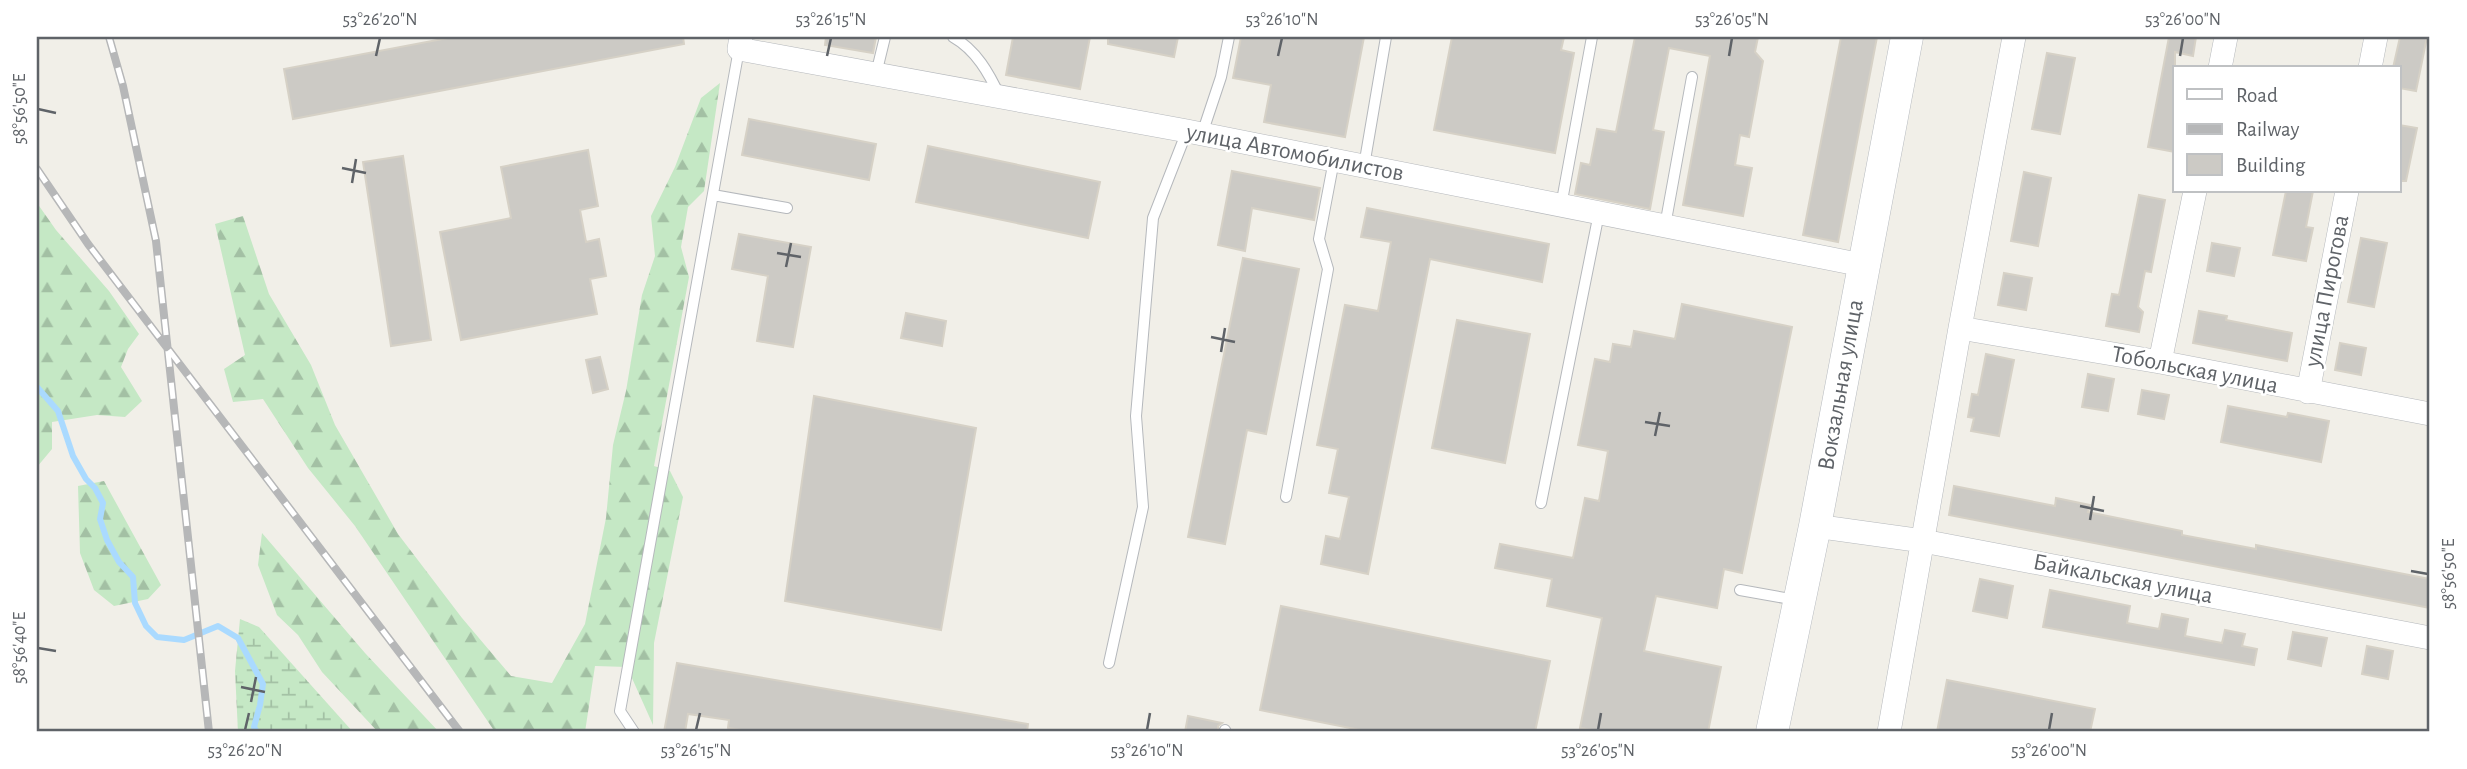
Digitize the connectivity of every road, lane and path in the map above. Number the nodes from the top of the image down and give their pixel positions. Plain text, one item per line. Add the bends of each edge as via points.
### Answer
1 (885, 37) edge
2 (953, 37) edge
3 (1229, 37) edge
4 (1386, 37) edge
5 (1592, 37) edge
6 (1907, 37) edge
7 (2014, 37) edge
8 (2226, 37) edge
9 (2376, 37) edge
10 (740, 43) edge
11 (2220, 66) edge
12 (2370, 66) edge
13 (876, 74) junction
14 (1692, 77) dead end
15 (1000, 96) junction
16 (1195, 133) junction
17 (1334, 160) junction
18 (1364, 166) junction
19 (2195, 192) edge
20 (2347, 192) edge
21 (713, 195) junction
22 (1561, 205) junction
23 (787, 208) dead end
24 (1599, 213) junction
25 (1665, 226) junction
26 (1862, 265) junction
27 (1959, 328) junction
28 (2160, 362) junction
29 (2308, 392) junction
30 (2430, 414) edge
31 (1286, 496) dead end
32 (1541, 503) dead end
33 (1815, 526) junction
34 (1923, 541) junction
35 (1740, 590) dead end
36 (1799, 600) junction
37 (2430, 638) edge
38 (1108, 663) dead end
39 (634, 732) edge
40 (1772, 732) edge
41 (1889, 732) edge

1 - 13 lane
2 - 15 lane via 987,70
3 - 16 lane via 1221,77
4 - 18 lane
5 - 22 lane
6 - 26 main road, Вокзальная улица
7 - 27 street
8 - 11 street
9 - 12 street
10 - 13 street, улица Автомобилистов
10 - 21 lane
13 - 15 street, улица Автомобилистов
14 - 25 lane
15 - 16 street, улица Автомобилистов
16 - 17 street, улица Автомобилистов
16 - 38 lane via 1153,218 1136,416 1143,507
17 - 18 street, улица Автомобилистов
17 - 31 lane via 1319,239 1328,269
18 - 22 street, улица Автомобилистов
19 - 28 street
20 - 29 street, улица Пирогова
21 - 23 lane
21 - 39 lane via 620,710
22 - 24 street, улица Автомобилистов
24 - 25 street, улица Автомобилистов
24 - 32 lane
25 - 26 street, улица Автомобилистов
26 - 33 main road, Вокзальная улица
27 - 28 street, Тобольская улица
27 - 34 street
28 - 29 street, Тобольская улица
29 - 30 street, Тобольская улица
33 - 34 street, Байкальская улица
33 - 36 main road, Вокзальная улица
34 - 37 street, Байкальская улица
34 - 41 street
35 - 36 lane
36 - 40 main road, Вокзальная улица

